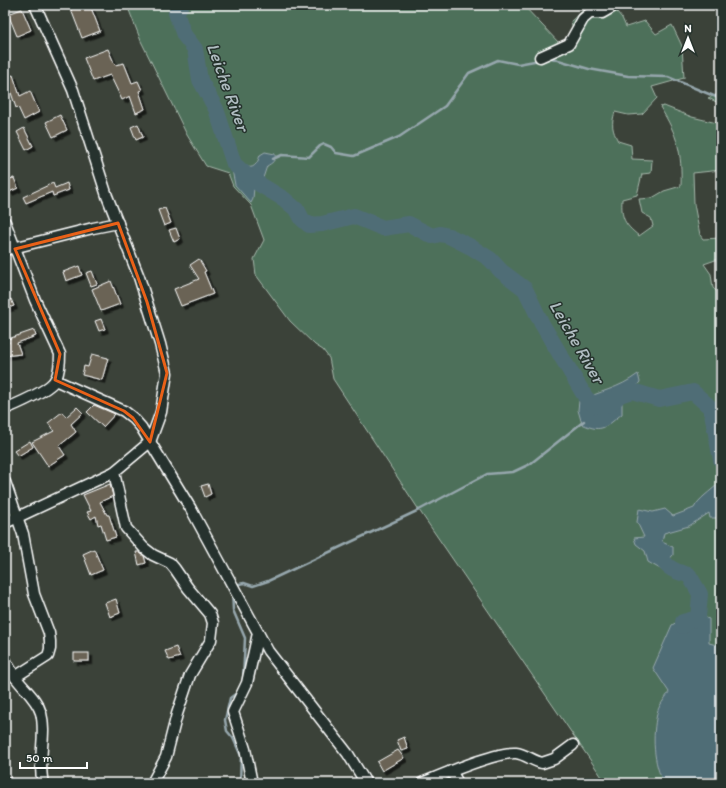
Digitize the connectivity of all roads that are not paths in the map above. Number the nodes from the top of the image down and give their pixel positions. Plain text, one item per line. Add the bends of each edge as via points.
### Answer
1 (35, 5) edge
2 (616, 5) edge
3 (540, 57) dead end
4 (5, 222) edge
5 (118, 224) junction
6 (10, 249) edge
7 (55, 380) junction
8 (5, 410) edge
9 (150, 442) junction
10 (114, 472) junction
11 (5, 482) edge
12 (17, 517) junction
13 (5, 523) edge
14 (258, 633) junction
15 (5, 659) edge
16 (15, 677) junction
17 (573, 745) dead end
18 (451, 771) junction
19 (44, 783) edge
20 (152, 783) edge
21 (252, 783) edge
22 (366, 783) edge
23 (422, 783) edge
24 (458, 783) edge

1 - 5 street via 73,90
2 - 3 street via 602,13 590,13 569,44
4 - 6 street
5 - 6 street
5 - 9 street via 147,302 166,373 161,412
6 - 7 street via 60,354
7 - 8 street via 41,391
7 - 9 street via 124,411 133,418
9 - 10 street
9 - 14 street via 191,509
10 - 12 street
10 - 20 street via 126,528 144,548 170,563 210,614 213,623 209,646 190,675 166,757
11 - 12 street
12 - 13 street
12 - 16 street via 25,543 34,594 49,633 50,649 48,656
14 - 21 street via 248,683 233,712 245,749
14 - 22 street via 279,667 348,754
15 - 16 street
16 - 19 street via 41,713
17 - 18 street via 554,759 542,763 512,753
18 - 23 street
18 - 24 street

